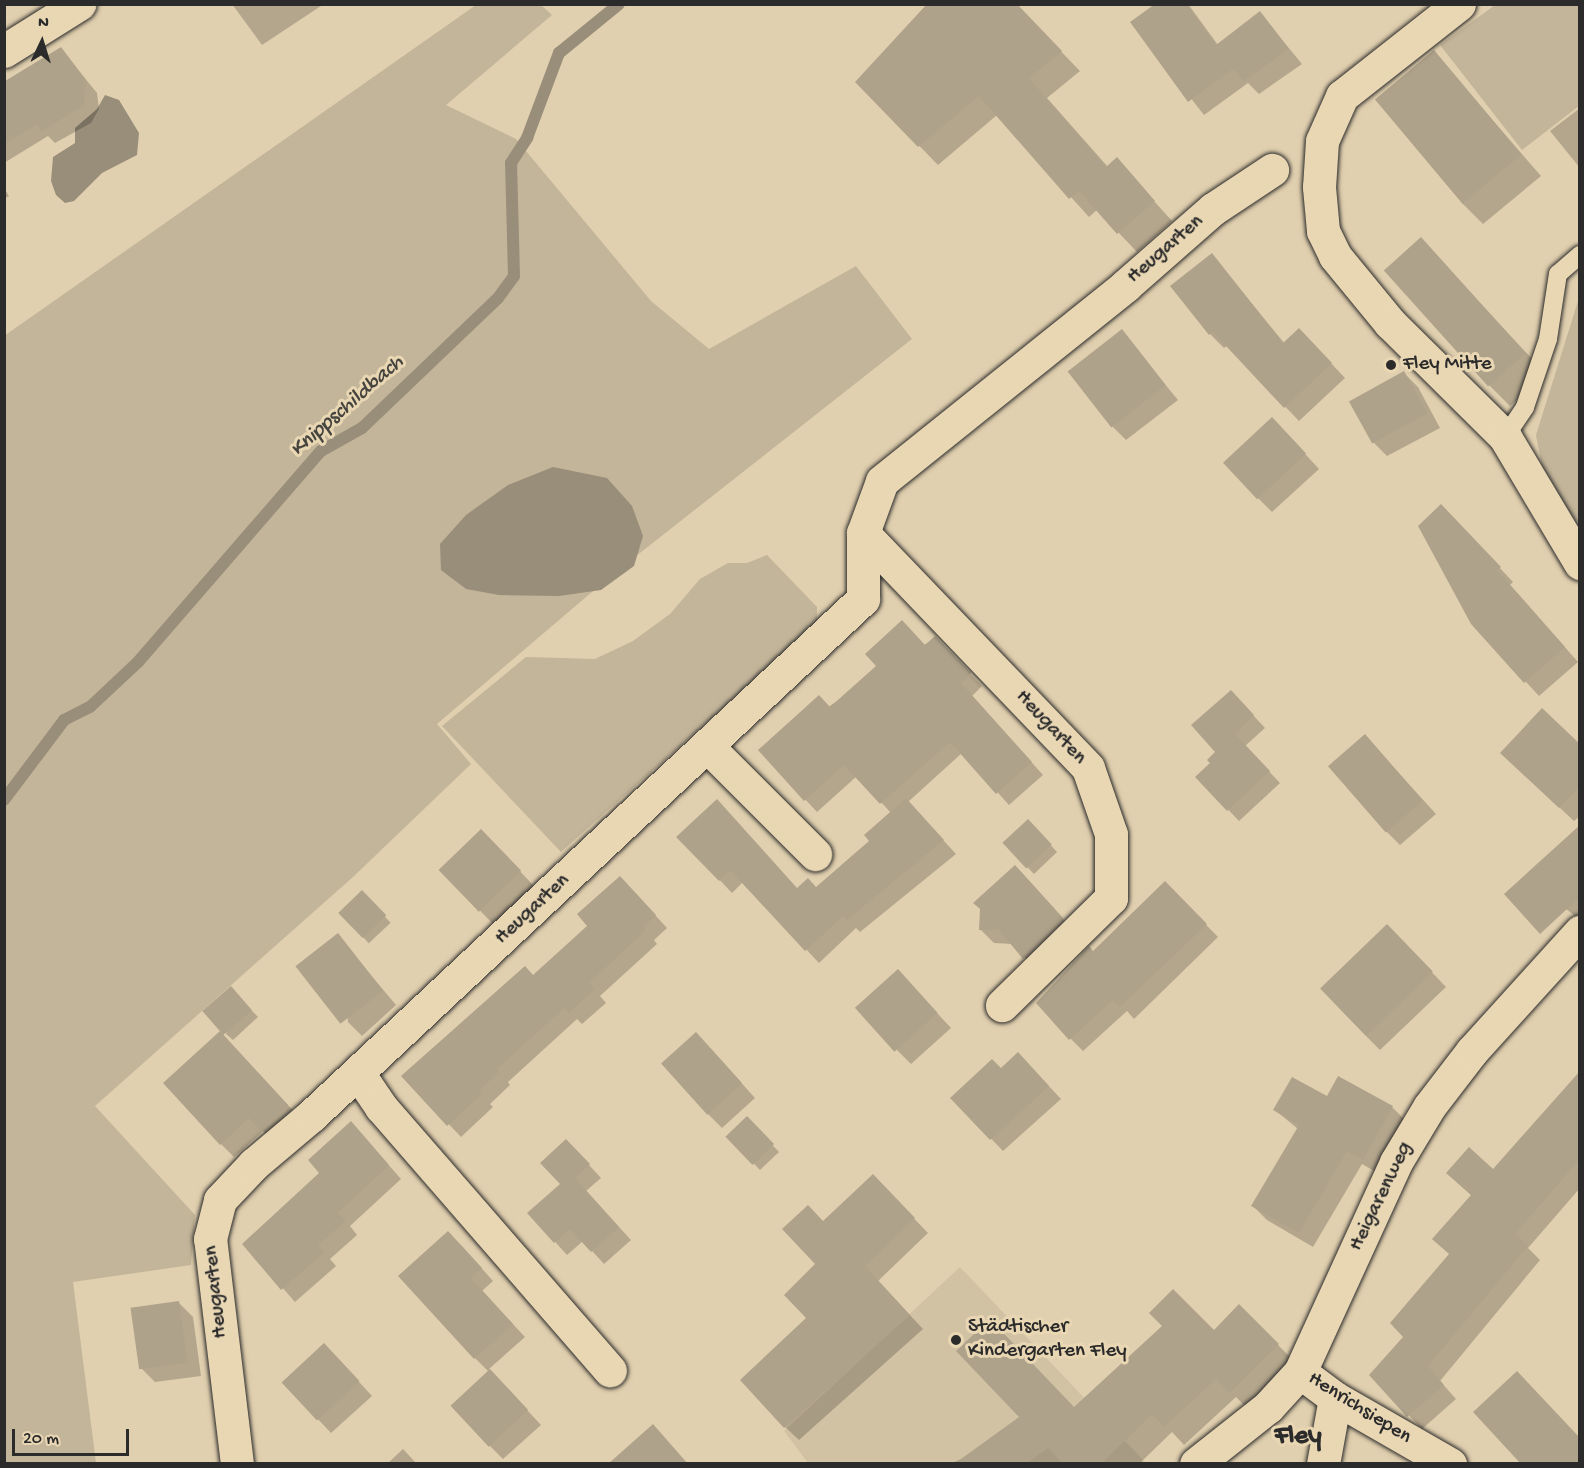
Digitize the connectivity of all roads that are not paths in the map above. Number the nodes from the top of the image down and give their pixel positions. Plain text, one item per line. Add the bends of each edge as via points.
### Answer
1 (78, 4) edge
2 (1459, 4) edge
3 (4, 51) edge
4 (1272, 170) dead end
5 (1580, 255) edge
6 (1505, 437) junction
7 (863, 533) junction
8 (1580, 563) edge
9 (707, 746) junction
10 (815, 854) dead end
11 (1580, 932) edge
12 (1002, 1005) dead end
13 (358, 1072) junction
14 (610, 1370) dead end
15 (1300, 1372) junction
16 (1335, 1398) junction
17 (237, 1464) edge
18 (1196, 1464) edge
19 (1323, 1464) edge
20 (1450, 1464) edge

1 - 3 street
2 - 6 street via 1342,96 1322,141 1319,187 1323,231 1335,256 1390,323
4 - 7 street, Heugarten via 1213,209 1125,286 882,481
5 - 6 lane via 1558,274 1548,339 1525,407
6 - 8 street
7 - 9 street, Heugarten via 863,599
7 - 12 street, Heugarten via 1088,768 1111,834 1111,898
9 - 10 street
9 - 13 street, Heugarten
11 - 15 street, Heigarenweg via 1472,1051 1429,1107 1396,1162
13 - 14 street via 381,1107
13 - 17 street, Heugarten via 254,1164 220,1200 210,1239
15 - 16 street, Henrichsiepen
15 - 18 street, Heigarenweg via 1268,1407
16 - 19 street
16 - 20 street, Henrichsiepen

